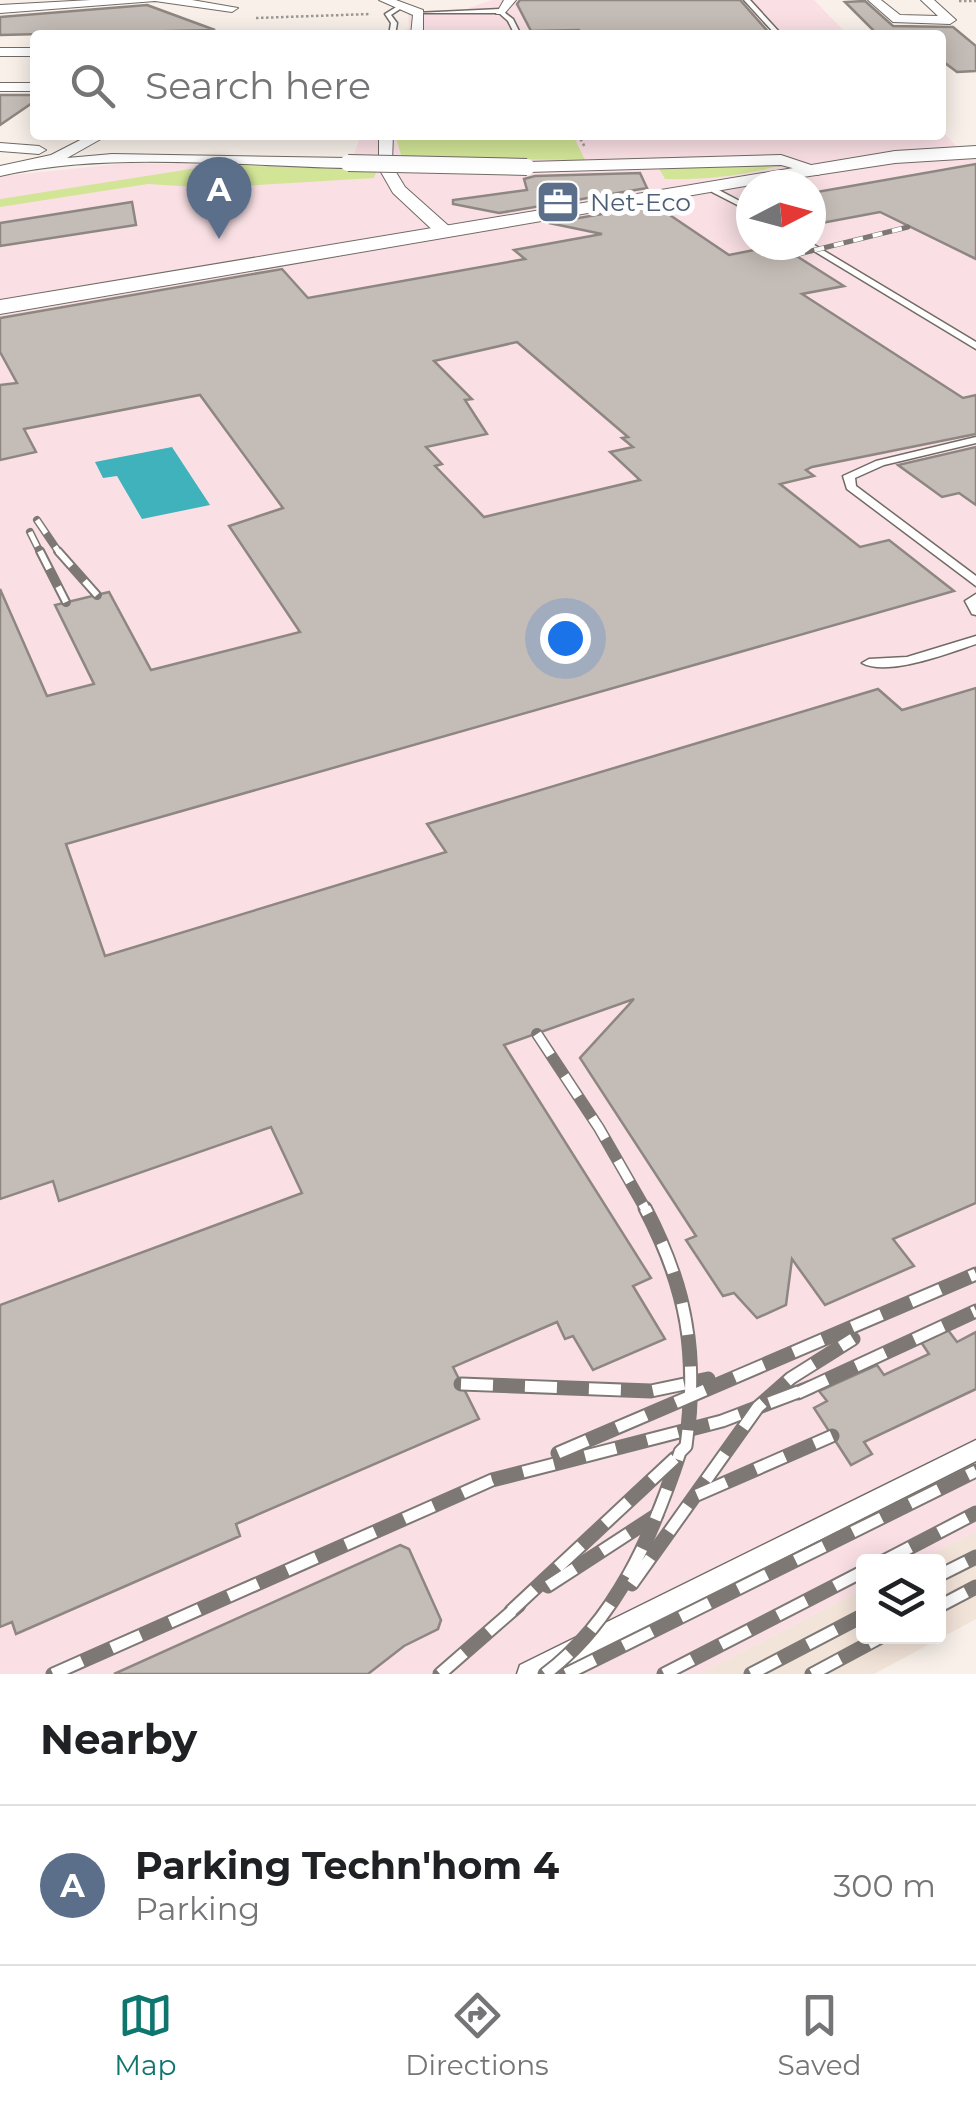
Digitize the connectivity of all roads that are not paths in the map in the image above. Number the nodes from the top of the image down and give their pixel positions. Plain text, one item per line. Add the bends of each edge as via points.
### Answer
1 (150, 0) edge
2 (160, 0) edge
3 (385, 0) edge
4 (510, 0) edge
5 (748, 0) edge
6 (874, 0) edge
7 (927, 0) edge
8 (235, 2) edge
9 (403, 4) junction
10 (0, 9) edge
11 (501, 13) junction
12 (420, 15) junction
13 (234, 24) dead end
14 (393, 30) edge
15 (418, 30) edge
16 (516, 30) edge
17 (775, 30) edge
18 (0, 52) edge
19 (30, 52) edge
20 (0, 87) edge
21 (30, 87) edge
22 (91, 140) edge
23 (160, 140) edge
24 (212, 140) edge
25 (386, 140) edge
26 (0, 147) edge
27 (152, 150) dead end
28 (205, 151) dead end
29 (976, 152) edge
30 (36, 158) junction
31 (818, 170) joint
32 (0, 171) edge
33 (736, 188) edge
34 (720, 192) junction
35 (736, 201) edge
36 (445, 232) junction
37 (826, 256) edge
38 (0, 307) edge
39 (976, 346) edge
40 (976, 440) edge
41 (976, 582) edge
42 (976, 598) edge
43 (976, 611) edge
44 (976, 640) edge
45 (869, 663) dead end
46 (976, 1450) edge
47 (529, 1674) edge

1 - 10 street
2 - 8 street
3 - 9 street
4 - 11 street
5 - 17 lane
6 - 7 street via 896,18 956,20
8 - 13 street via 229,14
9 - 12 street
9 - 14 lane via 388,14
11 - 12 lane
11 - 16 lane
12 - 15 street
18 - 19 street
20 - 21 street
22 - 30 street
23 - 27 lane
24 - 28 lane
25 - 36 street via 399,190
26 - 30 street
29 - 31 street
30 - 31 street, bridge via 527,167 781,160
30 - 32 street
33 - 34 street
34 - 35 lane
34 - 36 street
36 - 38 street
37 - 39 lane
40 - 41 lane via 880,462 849,476 851,487
42 - 43 lane
44 - 45 lane via 908,661
46 - 47 lane

